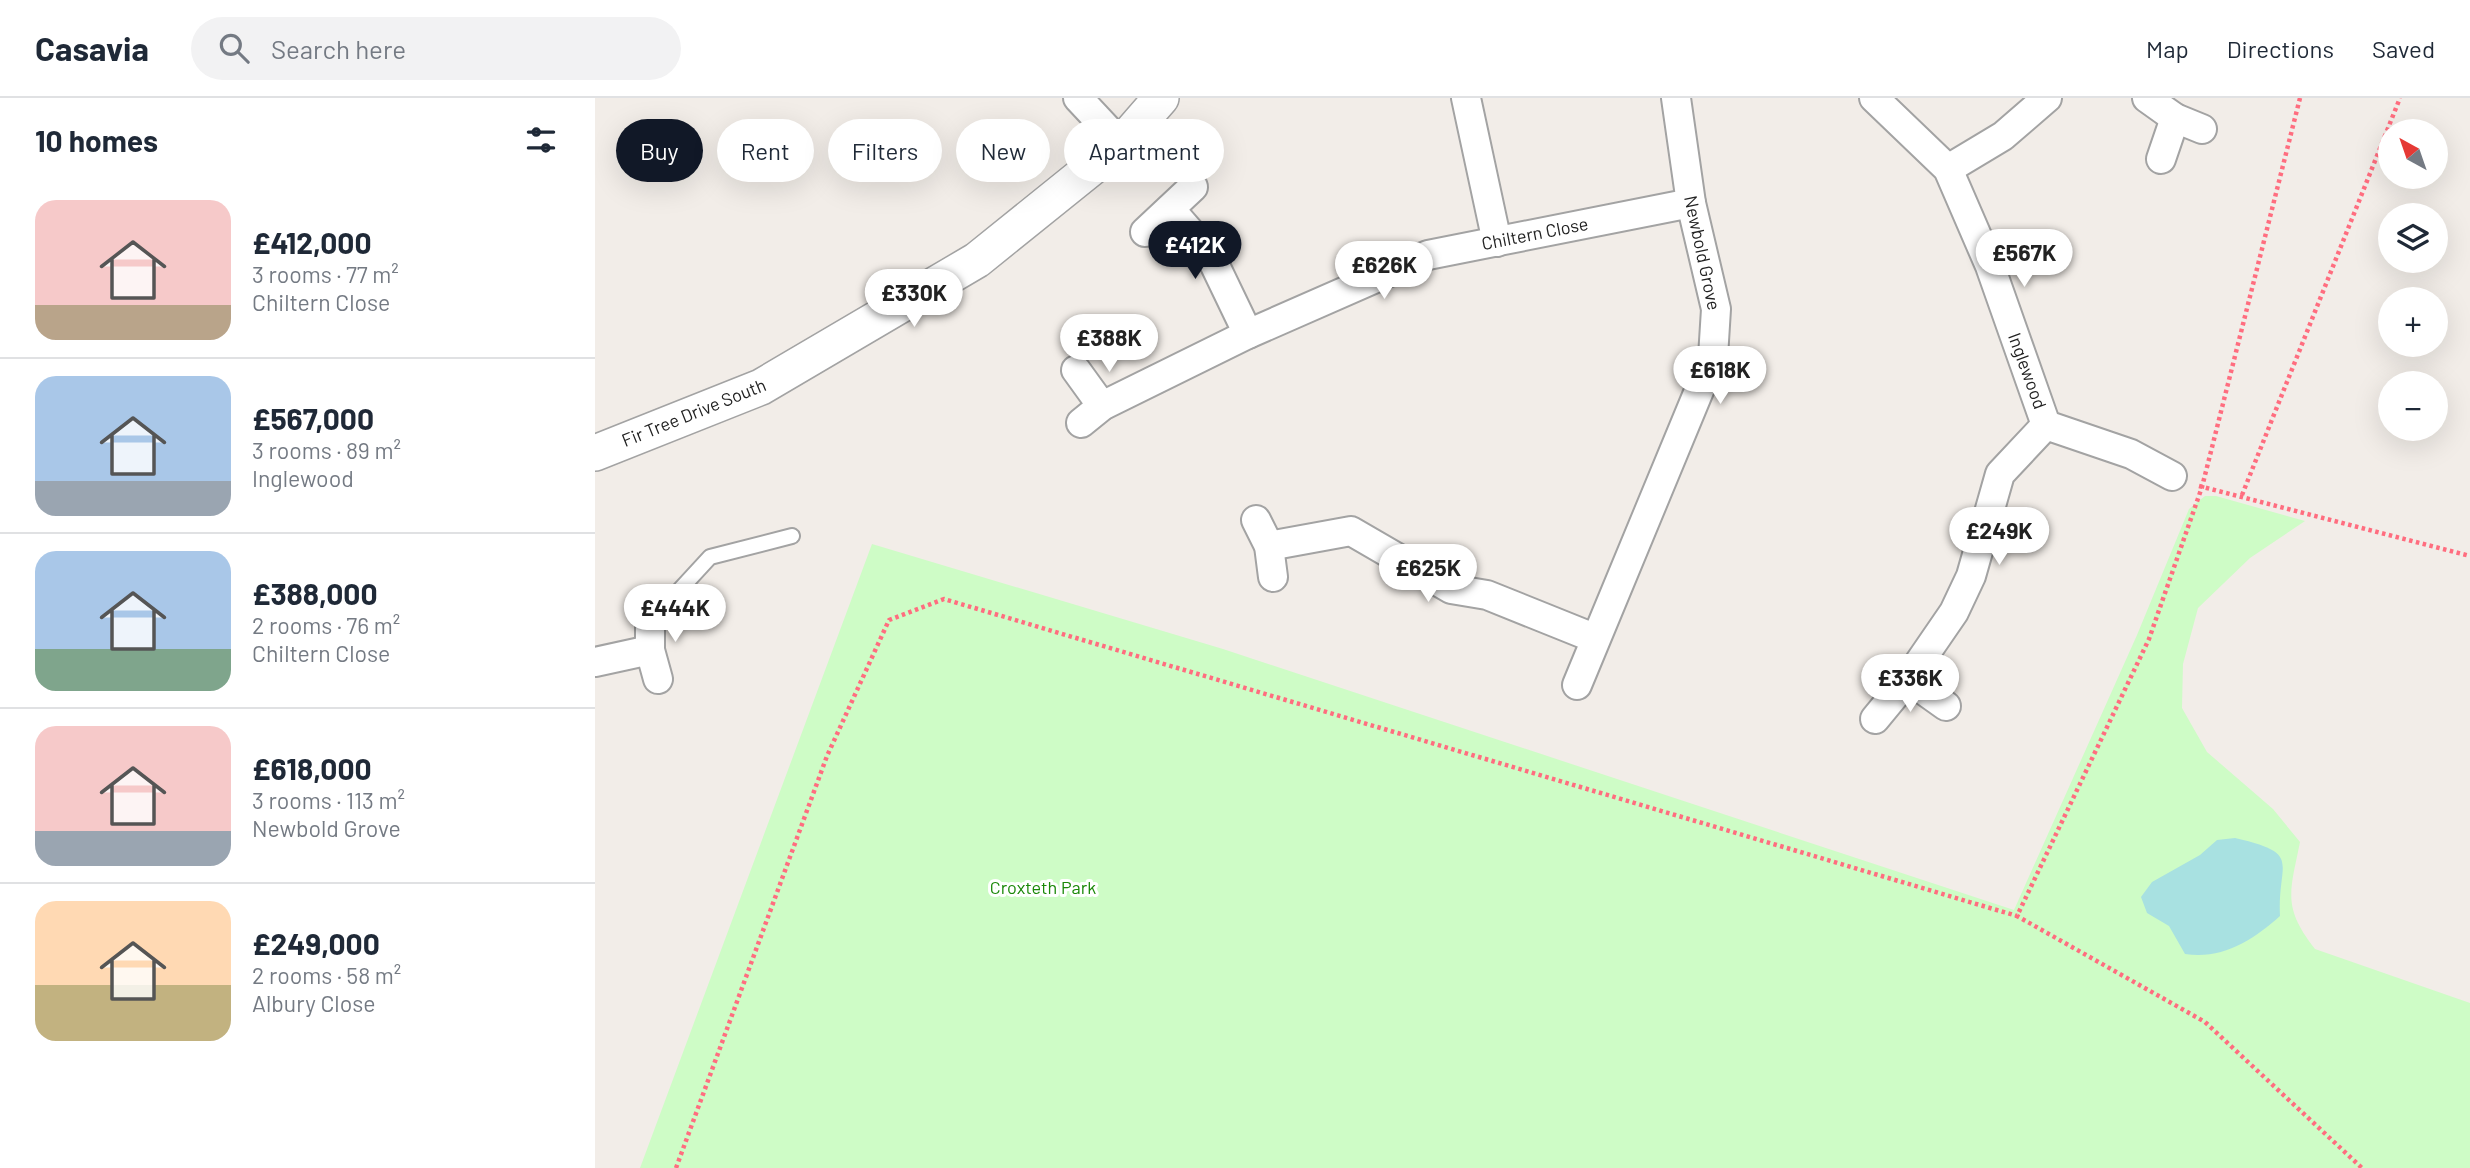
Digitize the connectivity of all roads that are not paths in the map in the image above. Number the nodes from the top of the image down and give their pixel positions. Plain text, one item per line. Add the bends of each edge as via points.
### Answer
1 (1078, 98) edge
2 (1161, 98) edge
3 (1466, 98) edge
4 (1676, 98) edge
5 (1874, 98) edge
6 (2047, 98) edge
7 (2147, 98) edge
8 (2175, 118) junction
9 (1098, 119) edge
10 (1143, 119) edge
11 (2202, 129) dead end
12 (2161, 159) dead end
13 (1948, 169) junction
14 (1074, 182) edge
15 (1193, 187) dead end
16 (1691, 203) junction
17 (1170, 209) junction
18 (1145, 232) dead end
19 (1497, 242) junction
20 (1248, 334) junction
21 (1076, 370) dead end
22 (2046, 425) junction
23 (595, 453) edge
24 (2172, 476) road end
25 (1256, 520) dead end
26 (792, 536) dead end
27 (1269, 546) junction
28 (1273, 577) dead end
29 (650, 614) joint
30 (1594, 638) junction
31 (650, 650) junction
32 (595, 662) edge
33 (658, 679) dead end
34 (1908, 679) junction
35 (1577, 685) dead end
36 (1946, 706) dead end
37 (1875, 719) dead end

1 - 9 street
2 - 10 street, Fir Tree Drive South
3 - 19 street
4 - 16 street, Newbold Grove
5 - 13 street, Inglewood
6 - 13 street via 2003,136
7 - 8 street
8 - 11 street
8 - 12 street
13 - 22 street, Inglewood via 1990,266
14 - 23 street, Fir Tree Drive South via 977,260 761,387
15 - 17 street
16 - 19 street, Chiltern Close
16 - 30 street, Newbold Grove via 1716,309 1713,357
17 - 18 street
17 - 20 street via 1210,255
19 - 20 street, Chiltern Close via 1428,255
20 - 21 street, Chiltern Close via 1091,415
22 - 24 street, Inglewood via 2131,454
22 - 34 street via 2000,474 1971,576 1954,612
25 - 27 street
26 - 29 lane via 710,557
27 - 28 street
27 - 30 street via 1350,531 1451,589 1487,595
29 - 31 street
30 - 35 street, Newbold Grove
31 - 32 street
31 - 33 street
34 - 36 street
34 - 37 street

